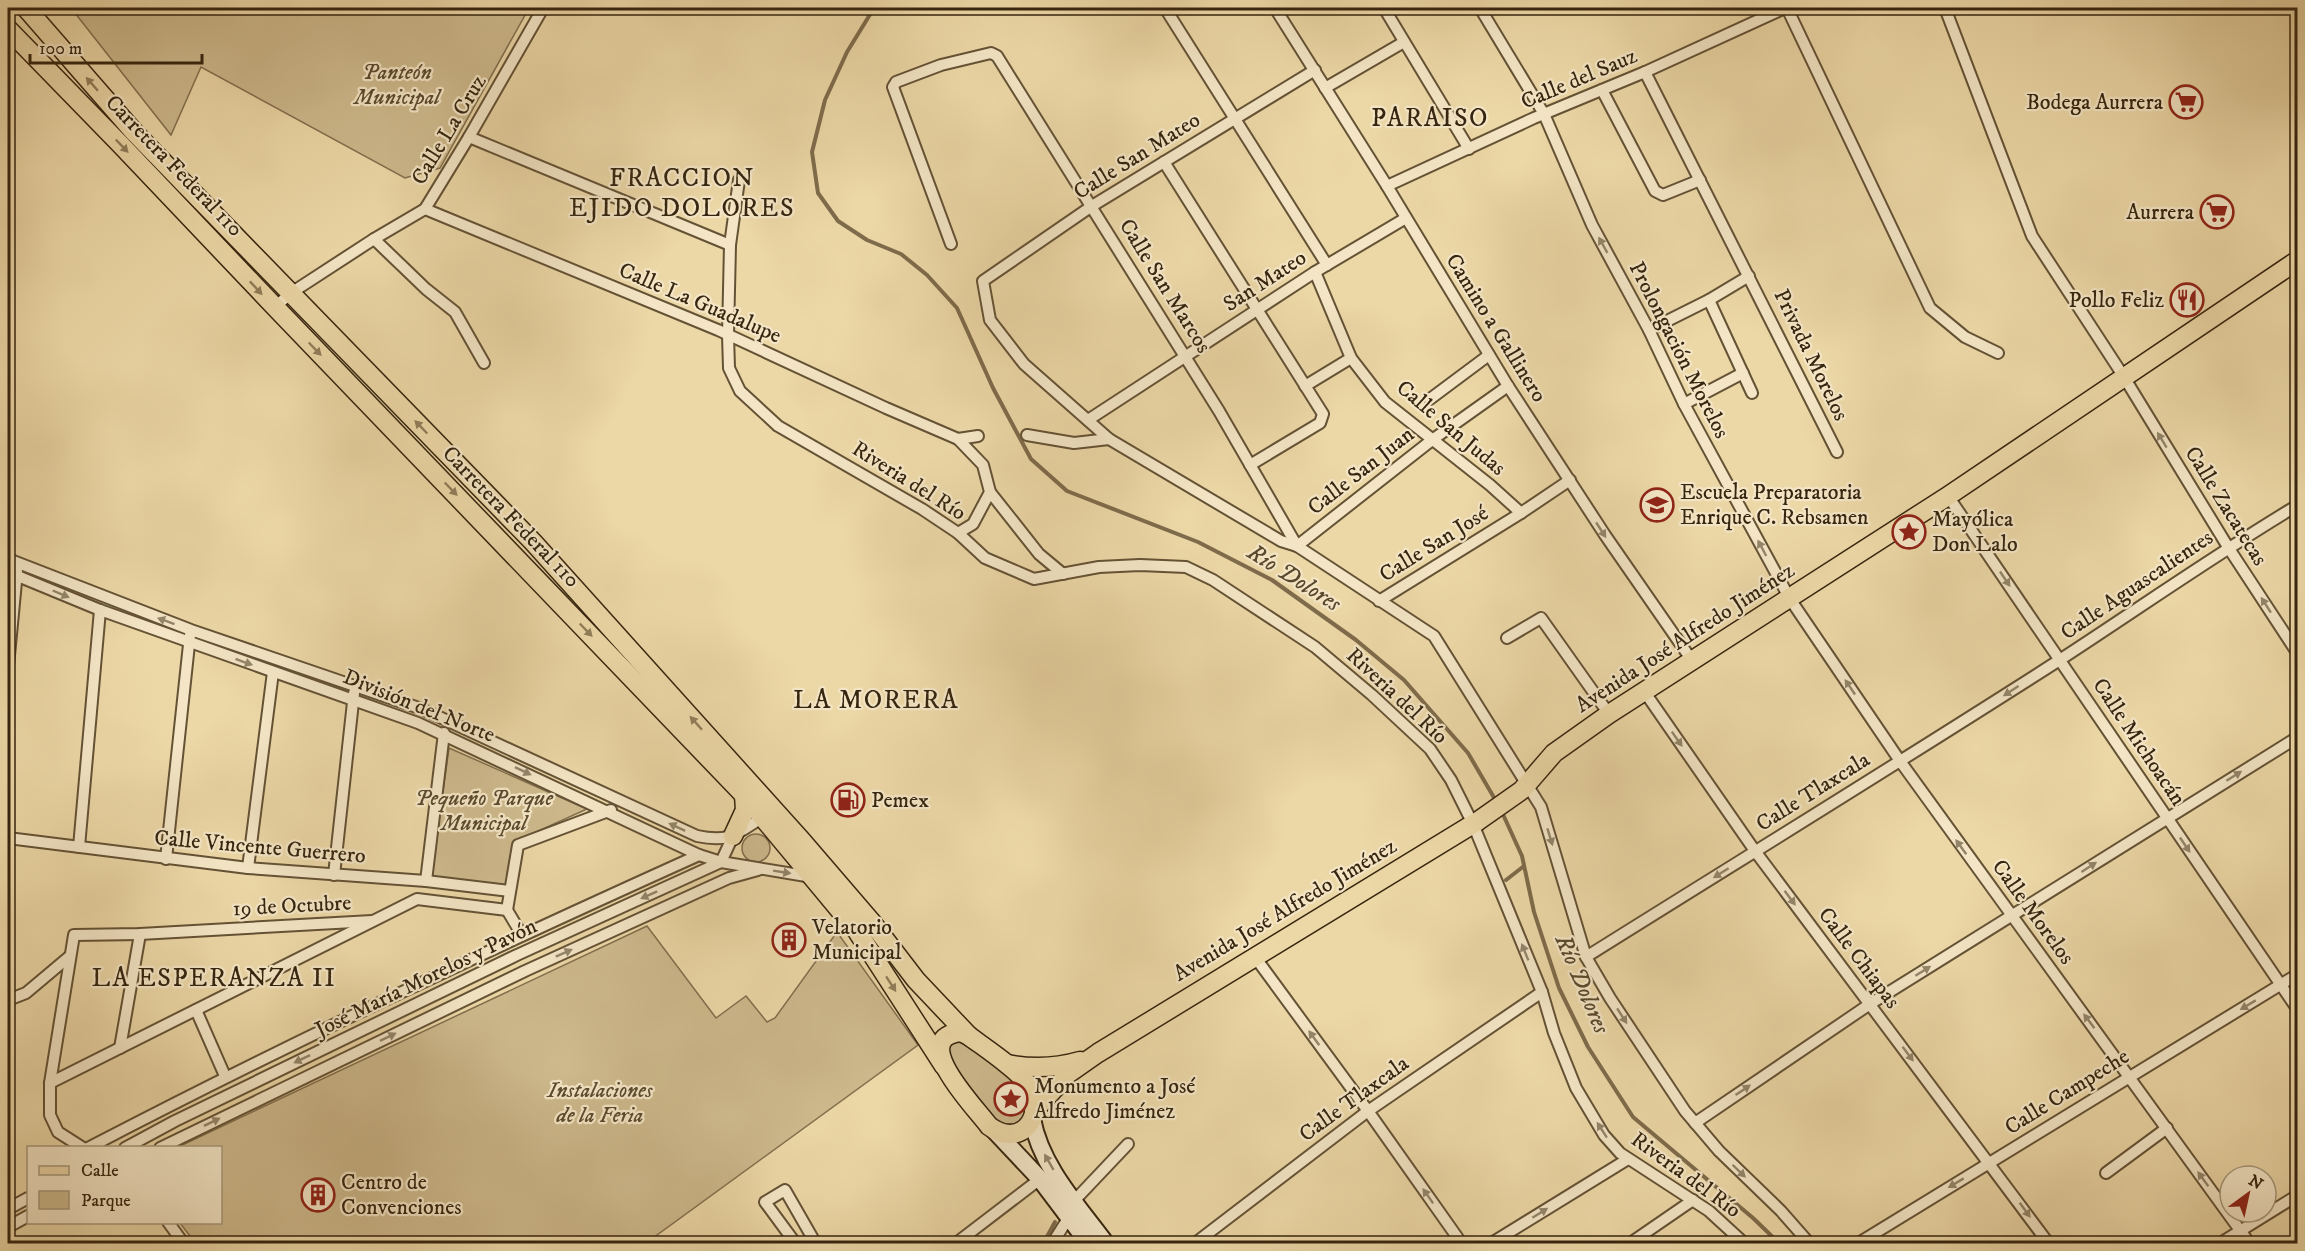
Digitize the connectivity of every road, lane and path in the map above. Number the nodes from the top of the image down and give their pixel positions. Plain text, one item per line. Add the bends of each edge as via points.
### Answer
1 (26, 8) edge
2 (543, 8) edge
3 (1165, 8) edge
4 (1275, 8) edge
5 (1384, 8) edge
6 (1479, 8) edge
7 (1786, 8) edge
8 (1945, 8) edge
9 (8, 29) edge
10 (1404, 42) junction
11 (1315, 70) junction
12 (1645, 72) junction
13 (1325, 87) junction
14 (1602, 90) junction
15 (1544, 114) junction
16 (1235, 119) junction
17 (469, 137) junction
18 (1469, 149) junction
19 (1164, 162) junction
20 (739, 180) dead end
21 (1700, 180) junction
22 (1388, 186) junction
23 (1092, 206) junction
24 (425, 208) junction
25 (1406, 218) junction
26 (374, 239) junction
27 (951, 244) dead end
28 (730, 245) junction
29 (2298, 260) edge
30 (1327, 265) junction
31 (1315, 272) junction
32 (1749, 276) junction
33 (983, 281) joint
34 (291, 293) junction
35 (1709, 300) junction
36 (275, 308) junction
37 (1257, 309) junction
38 (1649, 330) junction
39 (728, 335) junction
40 (1998, 353) dead end
41 (1489, 355) junction
42 (1185, 356) junction
43 (1351, 358) junction
44 (484, 363) dead end
45 (1743, 373) junction
46 (2124, 377) junction
47 (1305, 386) junction
48 (1508, 386) junction
49 (1752, 393) dead end
50 (1430, 399) dead end
51 (1684, 404) junction
52 (1088, 420) junction
53 (1027, 435) dead end
54 (978, 436) dead end
55 (958, 439) junction
56 (1109, 439) junction
57 (1432, 440) junction
58 (1837, 452) dead end
59 (1250, 465) junction
60 (1570, 480) junction
61 (990, 492) junction
62 (1948, 496) junction
63 (2298, 505) edge
64 (1521, 513) junction
65 (958, 533) junction
66 (1297, 546) junction
67 (2228, 547) junction
68 (8, 559) edge
69 (18, 564) junction
70 (12, 574) edge
71 (1063, 574) junction
72 (1790, 599) junction
73 (1379, 601) junction
74 (100, 610) junction
75 (191, 630) junction
76 (1507, 638) dead end
77 (189, 642) junction
78 (2298, 654) edge
79 (2060, 660) junction
80 (1693, 662) junction
81 (8, 666) edge
82 (273, 672) junction
83 (355, 686) junction
84 (1644, 691) junction
85 (354, 699) junction
86 (1609, 714) junction
87 (444, 733) junction
88 (2298, 737) edge
89 (1900, 761) junction
90 (1524, 787) junction
91 (744, 795) junction
92 (623, 802) junction
93 (608, 812) junction
94 (763, 817) junction
95 (2167, 818) junction
96 (1475, 822) junction
97 (733, 836) junction
98 (8, 838) edge
99 (79, 847) junction
100 (1755, 851) junction
101 (699, 855) junction
102 (166, 859) junction
103 (721, 862) junction
104 (248, 868) junction
105 (761, 868) junction
106 (334, 874) junction
107 (814, 878) junction
108 (426, 881) junction
109 (510, 891) junction
110 (507, 910) junction
111 (2012, 916) junction
112 (870, 920) junction
113 (372, 921) junction
114 (140, 934) junction
115 (522, 935) junction
116 (70, 956) junction
117 (1255, 957) junction
118 (1586, 957) junction
119 (2298, 974) edge
120 (2281, 985) junction
121 (1542, 993) junction
122 (8, 1000) edge
123 (1870, 1004) junction
124 (196, 1010) junction
125 (2298, 1010) edge
126 (969, 1036) junction
127 (120, 1048) junction
128 (1098, 1053) junction
129 (1004, 1063) junction
130 (944, 1066) junction
131 (225, 1076) junction
132 (2130, 1076) junction
133 (50, 1083) junction
134 (1368, 1111) junction
135 (1033, 1115) junction
136 (1695, 1123) junction
137 (990, 1126) junction
138 (2167, 1128) junction
139 (1128, 1144) dead end
140 (80, 1146) edge
141 (92, 1146) edge
142 (129, 1146) edge
143 (164, 1146) edge
144 (1628, 1159) junction
145 (1990, 1162) junction
146 (2106, 1173) dead end
147 (1040, 1179) junction
148 (2298, 1195) edge
149 (27, 1199) edge
150 (1693, 1200) junction
151 (1065, 1201) junction
152 (8, 1209) edge
153 (27, 1217) edge
154 (169, 1224) edge
155 (8, 1227) edge
156 (2240, 1231) junction
157 (184, 1244) edge
158 (796, 1244) edge
159 (816, 1244) edge
160 (955, 1244) edge
161 (1052, 1244) edge
162 (1089, 1244) edge
163 (1106, 1244) edge
164 (1194, 1244) edge
165 (1462, 1244) edge
166 (1490, 1244) edge
167 (1629, 1244) edge
168 (1745, 1244) edge
169 (1810, 1244) edge
170 (1857, 1244) edge
171 (2049, 1244) edge
172 (2219, 1244) edge
173 (2250, 1244) edge

34 -> 1 main road, Carretera Federal 110 via 134,132
2 - 17 street, Calle La Cruz
3 - 16 street
4 - 11 street, Camino a Gallinero
5 - 10 street
6 - 15 street, Prolongación Morelos
7 - 12 street, Calle del Sauz
7 - 40 street via 1930,308 1965,337
8 - 46 street, Calle Zacatecas via 2032,236
9 -> 36 main road, Carretera Federal 110
10 - 13 street
10 - 18 street
11 - 13 street, Camino a Gallinero
11 - 16 street, Calle San Mateo
12 - 14 street, Calle del Sauz
12 - 21 street, Privada Morelos
13 - 22 street, Camino a Gallinero
14 - 15 street, Calle del Sauz
14 - 21 street via 1655,191 1663,195
15 - 18 street, Calle del Sauz
38 -> 15 street, Prolongación Morelos via 1592,225
16 - 19 street, Calle San Mateo
16 - 30 street
17 - 24 street, Calle La Cruz
17 - 28 street
18 - 22 street, Calle del Sauz
19 - 23 street, Calle San Mateo
19 - 37 street
20 - 28 street, Riveria del Río
21 - 32 street, Privada Morelos
22 - 25 street, Camino a Gallinero
23 - 27 street, Calle San Marcos via 997,56 991,53 941,65 896,82 893,87
23 - 33 street, Calle San Mateo
23 - 42 street, Calle San Marcos
24 - 26 street, Calle La Cruz
24 - 39 street, Calle La Guadalupe
25 - 30 street, San Mateo
25 - 41 street, Camino a Gallinero
26 - 34 street, Calle La Cruz
26 - 44 street via 455,312
28 - 39 street, Riveria del Río
29 - 46 main road, Avenida José Alfredo Jiménez
30 - 31 street, San Mateo
31 - 37 street, San Mateo
31 - 43 street, Calle San Judas
32 - 35 street
32 - 58 street, Privada Morelos
33 - 52 street, Riveria del Río via 990,320 1024,364
34 - 36 street, Calle La Cruz
112 -> 34 main road, Carretera Federal 110 via 533,542
35 - 38 street
35 - 45 street
36 -> 91 main road, Carretera Federal 110
37 - 42 street, San Mateo
37 - 47 street
38 - 51 street, Prolongación Morelos
39 - 55 street, Calle La Guadalupe
39 - 65 street, Riveria del Río via 729,368 740,390 778,426
41 - 48 street, Camino a Gallinero
41 - 50 street
42 - 52 street, San Mateo
42 - 59 street, Calle San Marcos
43 - 47 street
43 - 57 street, Calle San Judas via 1385,402
45 - 49 street
45 - 51 street
46 - 62 main road, Avenida José Alfredo Jiménez
67 -> 46 street, Calle Zacatecas
47 - 59 street via 1323,414 1320,423
48 - 57 street, Calle San Juan
48 - 60 street, Camino a Gallinero
72 -> 51 street, Prolongación Morelos
52 - 56 street, Riveria del Río
53 - 56 street via 1074,443
54 - 55 street
55 - 61 street via 983,465
56 - 66 street, Riveria del Río via 1281,541
57 - 64 street, Calle San Judas
57 - 66 street, Calle San Juan
59 - 66 street, Calle San Marcos
60 - 64 street, Calle San José
60 -> 80 street, Camino a Gallinero
61 - 65 street via 973,524
61 - 71 street via 1039,554
62 - 72 main road, Avenida José Alfredo Jiménez
62 -> 79 street, Calle Michoacán
63 - 67 street, Calle Aguascalientes
64 - 73 street, Calle San José
65 - 71 street, Riveria del Río via 985,558 1034,579
66 - 73 street, Riveria del Río
78 -> 67 street, Calle Zacatecas
67 - 79 street, Calle Aguascalientes
68 - 69 street, División del Norte
69 - 70 street
75 -> 69 street, División del Norte
70 -> 74 street, División del Norte
70 - 81 street
71 - 96 street, Riveria del Río via 1140,565 1186,567 1213,580 1315,647 1372,695 1430,749
72 - 80 main road, Avenida José Alfredo Jiménez
89 -> 72 street, Calle Morelos
73 - 90 street, Riveria del Río via 1434,636
74 - 77 street, División del Norte
74 - 99 street
75 - 77 street
75 - 83 street, División del Norte
76 - 86 street via 1541,618
77 -> 82 street, División del Norte
77 - 102 street
79 -> 89 street, Calle Tlaxcala
79 - 95 street, Calle Michoacán
80 - 84 main road, Avenida José Alfredo Jiménez
82 - 85 street, División del Norte
82 - 104 street
83 - 85 street
83 - 92 street, División del Norte via 422,709
84 - 86 main road, Avenida José Alfredo Jiménez
84 -> 100 street, Calle Chiapas
85 - 87 street, División del Norte
85 - 106 street
86 - 90 main road, Avenida José Alfredo Jiménez via 1554,753
87 -> 93 street, División del Norte
87 - 108 street
95 -> 88 street
89 - 100 street, Calle Tlaxcala
111 -> 89 street, Calle Morelos
90 - 96 main road, Avenida José Alfredo Jiménez
90 -> 118 street, Riveria del Río via 1541,807
91 - 94 main road, Carretera Federal 110
91 - 97 main road via 745,810
92 - 93 street
97 -> 92 street, División del Norte via 716,840 697,836
93 - 101 street, División del Norte
93 - 109 street via 518,845
94 - 97 street, División del Norte
94 - 107 main road, Carretera Federal 110
94 - 112 main road via 778,823 853,909
111 -> 95 street
95 -> 120 street, Calle Michoacán
96 - 117 main road, Avenida José Alfredo Jiménez
121 -> 96 street, Riveria del Río
97 - 103 street
98 - 99 street, Calle Vincente Guerrero
99 - 102 street, Calle Vincente Guerrero
100 -> 118 street, Calle Tlaxcala
100 -> 123 street, Calle Chiapas
101 - 103 street, División del Norte
101 - 115 street
102 - 104 street, Calle Vincente Guerrero
103 - 105 street, División del Norte
103 -> 142 street, José María Morelos y Pavón via 518,955
104 - 106 street, Calle Vincente Guerrero
105 -> 107 street, División del Norte
143 -> 105 street, José María Morelos y Pavón via 525,971 729,878
106 - 108 street, Calle Vincente Guerrero
107 -> 130 main road, Carretera Federal 110 via 856,931
108 - 109 street, Calle Vincente Guerrero
109 - 110 street
110 - 113 street, 19 de Octubre via 417,899
110 - 115 street
123 -> 111 street
132 -> 111 street, Calle Morelos
112 - 126 main road, Carretera Federal 110 via 915,980
113 - 114 street, 19 de Octubre
113 - 124 street
114 - 116 street, 19 de Octubre via 74,935
114 - 127 street
115 - 131 street
116 - 122 street via 26,993
116 - 133 street
117 - 128 main road, Avenida José Alfredo Jiménez
134 -> 117 street
118 -> 136 street, Riveria del Río via 1655,1068
119 - 120 street, Calle Campeche
120 - 125 street, Calle Michoacán
120 -> 132 street, Calle Campeche
121 - 134 street, Calle Tlaxcala
144 -> 121 street, Riveria del Río via 1604,1135 1576,1088
136 -> 123 street
123 -> 145 street, Calle Chiapas
124 - 127 street
124 - 131 street
126 - 129 main road, Carretera Federal 110
126 - 130 main road via 955,1033 942,1042
127 - 133 street
128 - 129 main road via 1066,1065 1035,1068
128 - 135 main road via 1064,1078
129 - 135 main road, Carretera Federal 110 via 1026,1081 1035,1099
130 - 137 main road, Carretera Federal 110
131 - 141 street
132 - 138 street, Calle Morelos
132 - 145 street, Calle Campeche
133 - 140 street via 50,1115 58,1132
134 - 164 street, Calle Tlaxcala
165 -> 134 street
135 - 137 main road via 1026,1129 1017,1134 998,1133
151 -> 135 main road via 1037,1142
136 -> 169 street, Riveria del Río
137 - 147 main road
138 - 146 street
156 -> 138 street, Calle Morelos
139 - 151 street
144 - 150 street, Riveria del Río
166 -> 144 street
145 -> 170 street, Calle Campeche
145 -> 171 street, Calle Chiapas
147 - 151 main road
147 - 160 street
148 - 156 street
149 - 152 street
150 - 167 street
150 - 168 street, Riveria del Río
151 - 161 street
151 - 162 main road
151 - 163 main road
153 - 155 street
154 - 157 street
156 - 172 street
156 - 173 street, Calle Morelos
158 - 159 street via 765,1202 785,1190

